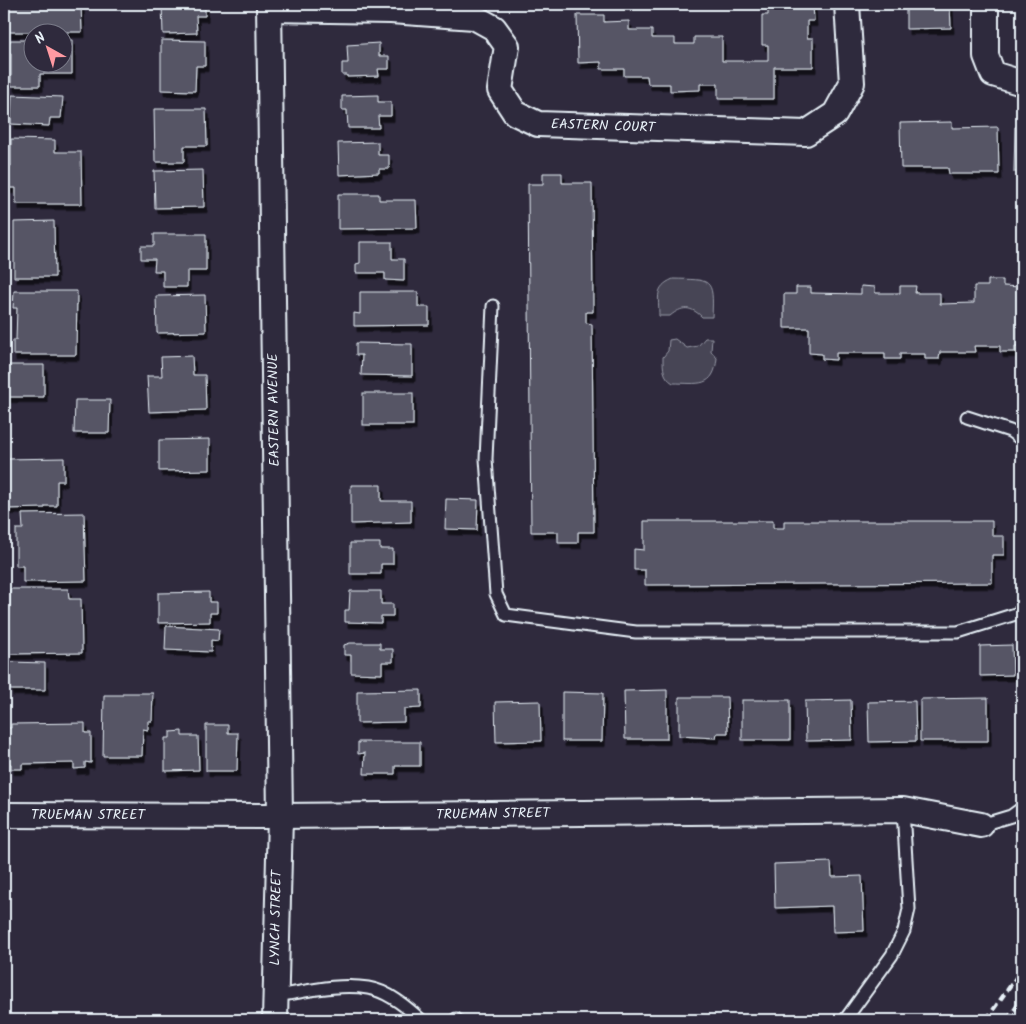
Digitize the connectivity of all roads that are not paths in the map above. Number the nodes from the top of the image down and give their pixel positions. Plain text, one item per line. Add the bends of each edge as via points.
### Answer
1 (847, 4) edge
2 (986, 4) edge
3 (269, 6) edge
4 (1022, 83) edge
5 (494, 306) dead end
6 (967, 417) dead end
7 (1022, 440) edge
8 (1022, 612) edge
9 (1022, 808) edge
10 (903, 810) junction
11 (4, 815) edge
12 (280, 816) junction
13 (981, 825) joint
14 (275, 996) junction
15 (275, 1020) edge
16 (421, 1020) edge
17 (845, 1020) edge

1 - 3 street, EASTERN COURT via 852,83 835,114 806,134 538,124 515,113 500,90 507,46 494,28 474,17
2 - 4 street via 986,56 993,74
3 - 12 street, EASTERN AVENUE
5 - 8 lane via 486,459 496,594 506,614 636,632 958,632
6 - 7 lane via 1010,431
9 - 13 lane via 1011,816
10 - 12 street, TRUEMAN STREET
10 - 13 street, TRUEMAN STREET
10 - 17 lane via 909,909 904,931 892,955
11 - 12 street, TRUEMAN STREET
12 - 14 street, LYNCH STREET
14 - 15 street, LYNCH STREET
14 - 16 lane via 340,987 370,988 399,1002

